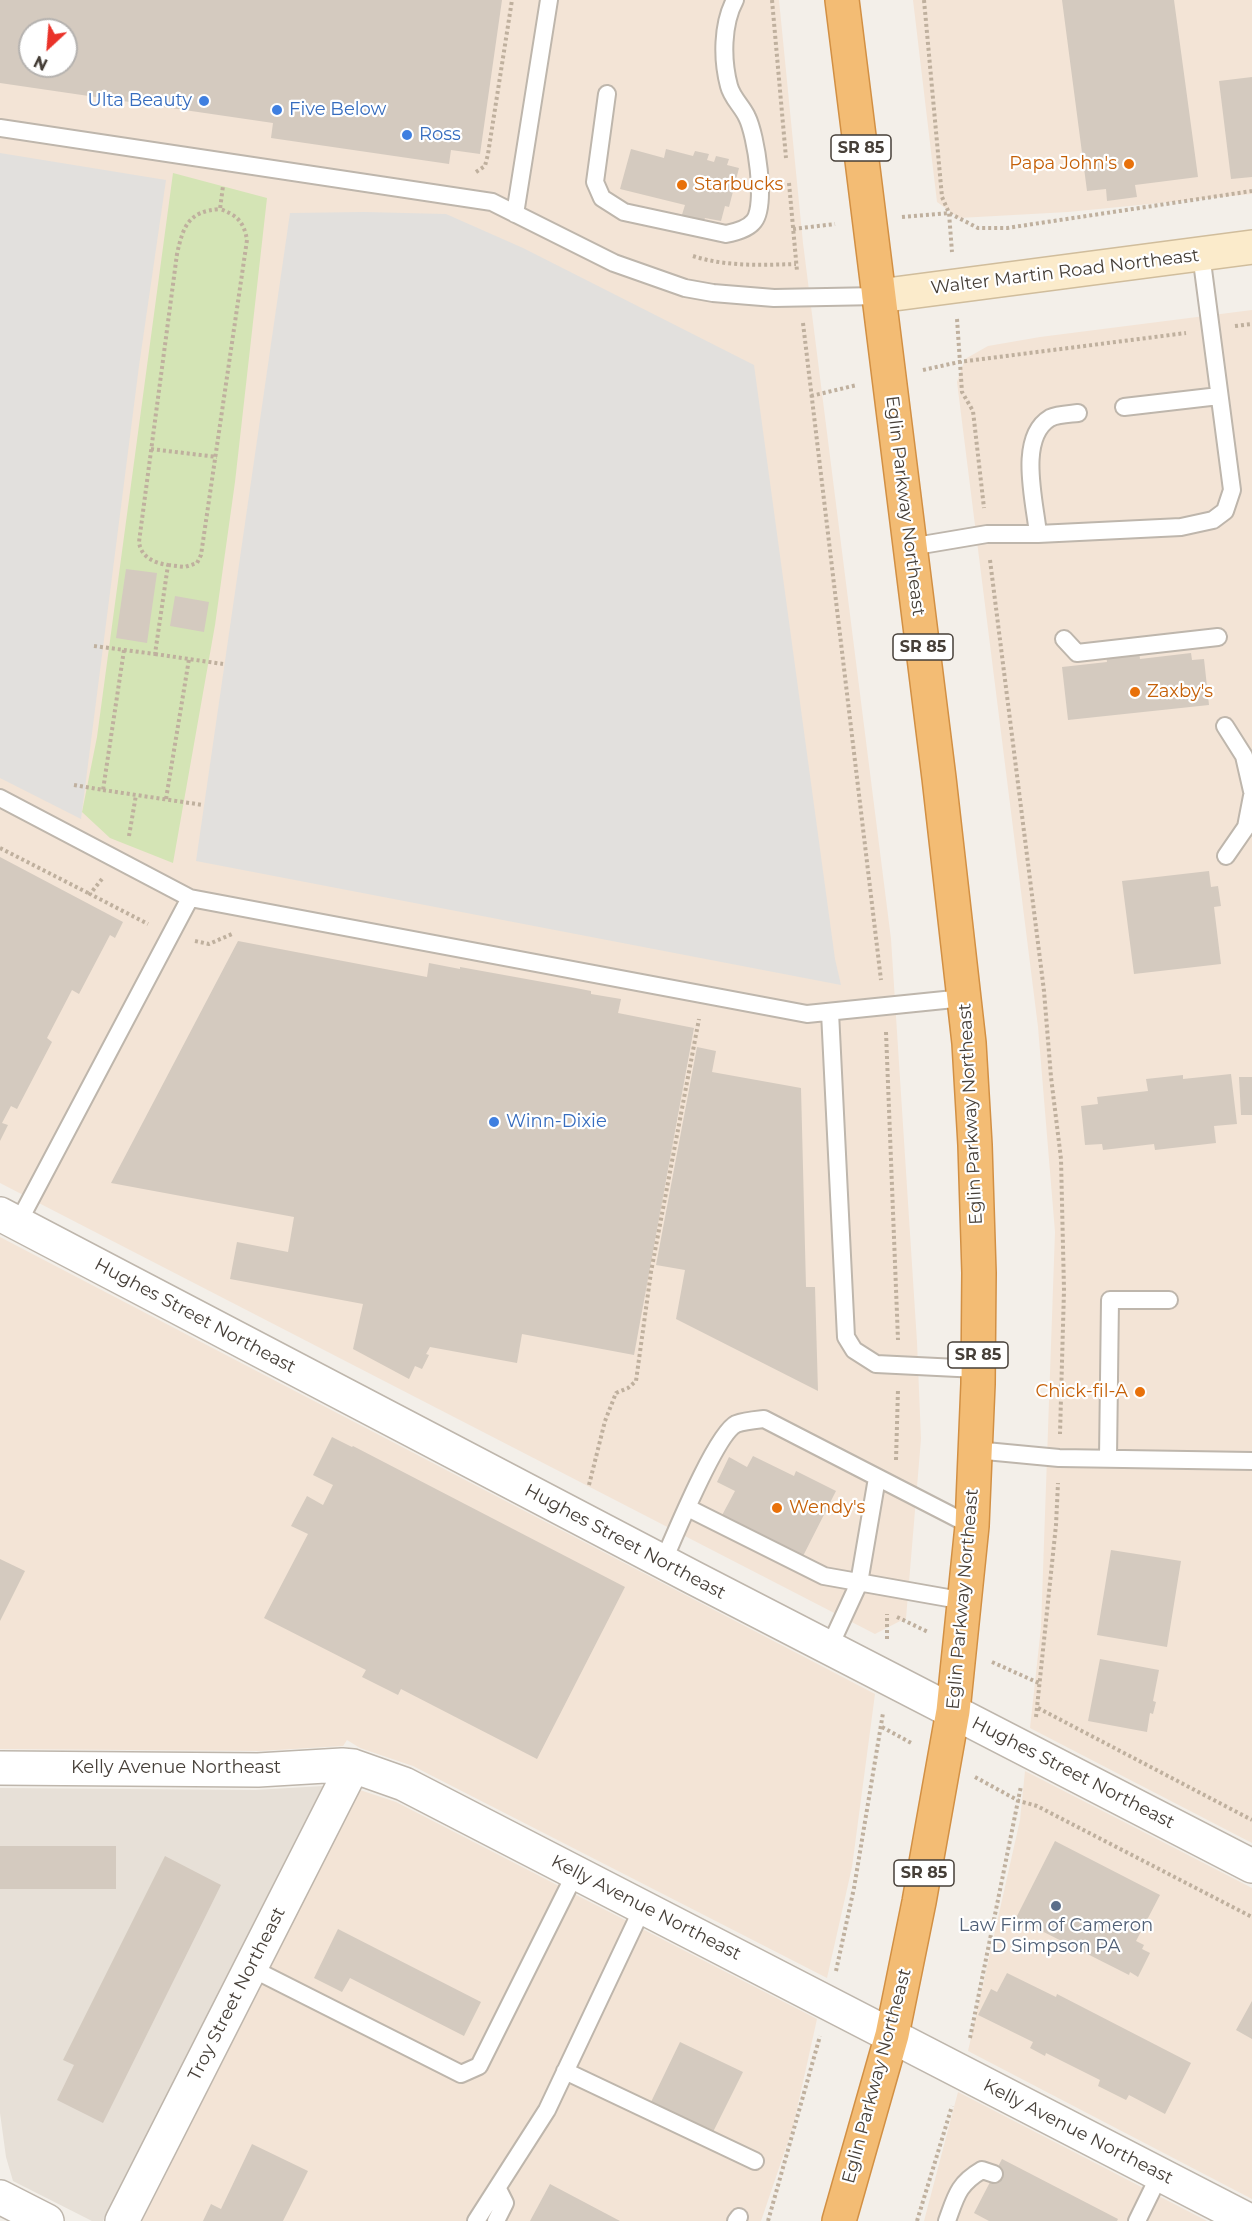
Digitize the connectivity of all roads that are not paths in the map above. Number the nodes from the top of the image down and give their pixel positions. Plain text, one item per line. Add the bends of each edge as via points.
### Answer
1 (549, 0) edge
2 (735, 0) edge
3 (842, 0) edge
4 (607, 94) dead end
5 (0, 128) edge
6 (515, 214) junction
7 (1252, 247) edge
8 (1202, 254) junction
9 (879, 296) junction
10 (1219, 396) junction
11 (1124, 407) dead end
12 (1078, 413) dead end
13 (1038, 534) junction
14 (910, 547) junction
15 (1218, 637) dead end
16 (1064, 639) dead end
17 (1225, 726) dead end
18 (1252, 791) edge
19 (1252, 796) edge
20 (0, 798) edge
21 (1226, 856) dead end
22 (189, 897) junction
23 (964, 998) junction
24 (830, 1012) junction
25 (9, 1219) edge
26 (1169, 1300) dead end
27 (978, 1370) junction
28 (975, 1450) junction
29 (1108, 1458) junction
30 (1252, 1461) edge
31 (878, 1478) junction
32 (688, 1508) junction
33 (972, 1526) junction
34 (663, 1562) junction
35 (859, 1583) junction
36 (965, 1600) junction
37 (829, 1648) junction
38 (953, 1711) junction
39 (352, 1766) junction
40 (0, 1768) edge
41 (1252, 1866) edge
42 (576, 1872) junction
43 (643, 1907) junction
44 (250, 1968) junction
45 (892, 2035) junction
46 (565, 2071) junction
47 (755, 2161) dead end
48 (994, 2174) dead end
49 (1160, 2174) junction
50 (498, 2189) junction
51 (0, 2197) edge
52 (47, 2221) edge
53 (122, 2221) edge
54 (476, 2221) edge
55 (496, 2221) edge
56 (839, 2221) edge
57 (947, 2221) edge
58 (1137, 2221) edge
59 (1250, 2221) edge

1 - 6 lane
2 - 4 lane via 726,25 725,60 729,87 755,137 760,198 755,220 743,230 726,234 624,212 603,198 595,182
3 - 9 highway, Eglin Parkway Northeast / SR 85
5 - 6 lane via 492,202
6 - 9 lane via 614,263 685,288 774,298
7 - 8 street, Walter Martin Road Northeast
8 - 9 street, Walter Martin Road Northeast
8 - 10 lane
9 - 14 highway, Eglin Parkway Northeast / SR 85
10 - 11 lane
10 - 13 lane via 1232,490 1225,511 1213,520 1181,527
12 - 13 lane via 1053,416 1034,437 1030,462
13 - 14 lane via 987,534
14 - 23 highway, Eglin Parkway Northeast / SR 85
15 - 16 lane via 1077,653
17 - 18 lane via 1244,756
19 - 21 lane via 1246,827
20 - 22 lane
22 - 24 lane via 807,1014
22 - 25 lane
23 - 24 lane
23 - 27 highway, Eglin Parkway Northeast / SR 85 via 975,1145
24 - 27 lane via 846,1337 854,1350 876,1364
25 - 34 street, Hughes Street Northeast
26 - 29 lane via 1110,1300
27 - 28 highway, Eglin Parkway Northeast / SR 85
28 - 29 lane
28 - 33 highway, Eglin Parkway Northeast / SR 85
29 - 30 lane
31 - 32 lane via 764,1419 754,1420 735,1425 721,1443
31 - 33 lane
31 - 35 lane
32 - 34 lane
32 - 35 lane via 824,1576
33 - 36 highway, Eglin Parkway Northeast / SR 85
34 - 37 street, Hughes Street Northeast
35 - 36 lane
35 - 37 lane
36 - 38 highway, Eglin Parkway Northeast / SR 85
37 - 38 street, Hughes Street Northeast
38 - 41 street, Hughes Street Northeast
38 - 45 highway, Eglin Parkway Northeast / SR 85
39 - 40 street, Kelly Avenue Northeast via 258,1770
39 - 42 street, Kelly Avenue Northeast via 404,1784
39 - 44 street, Troy Street Northeast
42 - 43 street, Kelly Avenue Northeast
42 - 44 lane via 479,2066 461,2074
43 - 45 street, Kelly Avenue Northeast
43 - 46 lane
44 - 53 street, Troy Street Northeast
45 - 49 street, Kelly Avenue Northeast
45 - 56 highway, Eglin Parkway Northeast / SR 85
46 - 47 lane
46 - 50 lane via 547,2110
48 - 57 lane via 982,2170 967,2178
49 - 58 lane
49 - 59 street, Kelly Avenue Northeast
50 - 54 lane
50 - 55 lane via 505,2203
51 - 52 street

